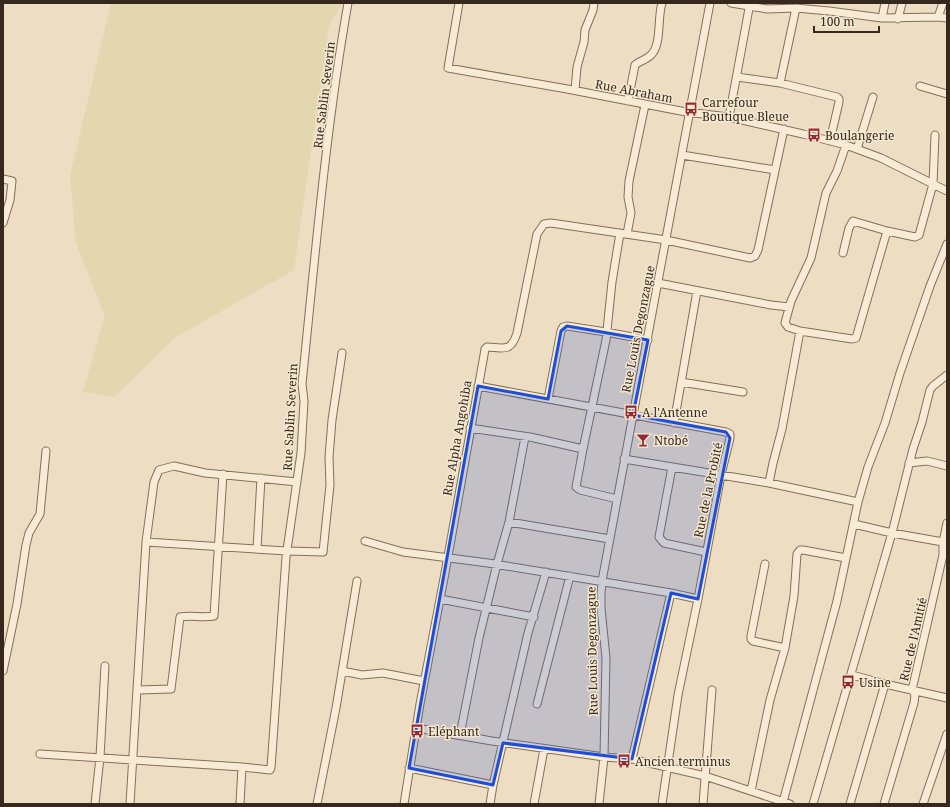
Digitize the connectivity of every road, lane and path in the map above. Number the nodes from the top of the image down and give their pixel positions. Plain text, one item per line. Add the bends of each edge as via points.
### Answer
1 (348, 3) edge
2 (459, 3) edge
3 (594, 3) edge
4 (662, 3) edge
5 (710, 3) edge
6 (731, 3) edge
7 (830, 3) edge
8 (884, 3) edge
9 (902, 3) edge
10 (942, 3) edge
11 (750, 4) edge
12 (796, 8) junction
13 (829, 11) junction
14 (938, 17) junction
15 (882, 18) junction
16 (947, 18) edge
17 (898, 19) junction
18 (737, 77) junction
19 (780, 84) junction
20 (920, 86) dead end
21 (575, 90) junction
22 (947, 94) edge
23 (873, 97) dead end
24 (628, 101) junction
25 (645, 104) junction
26 (690, 112) junction
27 (729, 117) junction
28 (784, 129) junction
29 (935, 135) dead end
30 (830, 141) junction
31 (846, 145) junction
32 (857, 148) junction
33 (682, 155) junction
34 (775, 170) junction
35 (3, 179) edge
36 (932, 184) junction
37 (947, 191) edge
38 (3, 223) edge
39 (887, 231) junction
40 (624, 234) junction
41 (666, 240) junction
42 (947, 244) edge
43 (843, 253) dead end
44 (658, 283) junction
45 (697, 291) junction
46 (789, 307) junction
47 (800, 331) junction
48 (606, 332) junction
49 (648, 340) junction
50 (342, 352) dead end
51 (947, 375) edge
52 (681, 382) junction
53 (478, 386) junction
54 (743, 392) dead end
55 (548, 399) junction
56 (592, 408) junction
57 (633, 415) junction
58 (674, 423) junction
59 (470, 428) junction
60 (525, 437) junction
61 (583, 449) junction
62 (46, 451) dead end
63 (624, 459) junction
64 (909, 463) junction
65 (947, 466) edge
66 (672, 467) junction
67 (222, 474) junction
68 (721, 475) junction
69 (261, 478) junction
70 (297, 482) junction
71 (769, 483) junction
72 (617, 499) junction
73 (858, 502) junction
74 (509, 522) junction
75 (947, 523) edge
76 (854, 524) junction
77 (892, 533) junction
78 (610, 539) junction
79 (365, 540) dead end
80 (146, 542) junction
81 (943, 542) junction
82 (218, 547) junction
83 (256, 549) junction
84 (287, 551) junction
85 (706, 552) junction
86 (945, 556) edge
87 (448, 557) junction
88 (846, 558) junction
89 (497, 564) junction
90 (765, 564) dead end
91 (546, 572) junction
92 (570, 576) junction
93 (357, 581) dead end
94 (602, 581) junction
95 (671, 593) junction
96 (698, 598) junction
97 (440, 599) junction
98 (487, 608) junction
99 (534, 617) junction
100 (785, 648) junction
101 (105, 666) dead end
102 (3, 671) edge
103 (342, 671) junction
104 (852, 675) junction
105 (424, 681) junction
106 (885, 684) junction
107 (138, 690) junction
108 (712, 690) dead end
109 (912, 690) junction
110 (947, 698) edge
111 (537, 704) dead end
112 (416, 728) junction
113 (947, 734) edge
114 (460, 735) junction
115 (503, 743) junction
116 (544, 749) junction
117 (40, 754) dead end
118 (100, 757) junction
119 (604, 757) junction
120 (632, 759) junction
121 (133, 760) junction
122 (242, 767) junction
123 (667, 767) junction
124 (409, 768) junction
125 (705, 776) junction
126 (493, 785) junction
127 (751, 790) junction
128 (786, 803) edge
129 (95, 804) edge
130 (130, 804) edge
131 (240, 804) edge
132 (317, 804) edge
133 (404, 804) edge
134 (490, 804) edge
135 (534, 804) edge
136 (599, 804) edge
137 (662, 804) edge
138 (703, 804) edge
139 (813, 804) edge
140 (850, 804) edge
141 (884, 804) edge
142 (923, 804) edge

1 - 70 street, Rue Sablin Severin via 318,234 302,384 304,401
2 - 21 street, Rue Abraham via 448,68
3 - 21 street via 585,30
4 - 24 street via 657,46 647,59 635,65
5 - 26 street, Rue Louis Degonzague
6 - 11 street
7 - 13 street
8 - 15 street
9 - 17 street
10 - 14 street
11 - 12 street via 767,9
11 - 18 street
12 - 13 street
12 - 19 street
13 - 15 street
14 - 16 street
14 - 17 street
15 - 17 street
18 - 19 street
18 - 27 street
19 - 30 street via 839,98
20 - 22 street
21 - 24 street, Rue Abraham
23 - 32 street
24 - 25 street, Rue Abraham
25 - 26 street, Rue Abraham
25 - 40 street via 629,181 631,213
26 - 27 street, Rue Abraham
26 - 33 street, Rue Louis Degonzague
27 - 28 street, Rue Abraham
28 - 30 street, Rue Abraham
28 - 34 street
29 - 36 street
30 - 31 street, Rue Abraham
31 - 32 street, Rue Abraham
31 - 46 street via 826,193 811,258
32 - 36 street, Rue Abraham
33 - 34 street
33 - 41 street, Rue Louis Degonzague
34 - 41 street, Rue Alpha Angohiba via 755,256 750,258
35 - 38 street via 12,181 10,200
36 - 37 street, Rue Abraham
36 - 39 street via 919,236
39 - 43 street via 853,221
39 - 47 street via 856,338
40 - 41 street, Rue Alpha Angohiba
40 - 48 street
40 - 53 street, Rue Alpha Angohiba via 551,223 540,228 535,241 515,340 509,347 487,347
41 - 44 street, Rue Louis Degonzague
42 - 73 street via 919,316
44 - 45 street
44 - 49 street, Rue Louis Degonzague
45 - 46 street
45 - 52 street
46 - 47 street via 786,326
47 - 71 street
48 - 49 street
48 - 55 street via 563,327 560,331
48 - 56 street
49 - 57 street, Rue Louis Degonzague
50 - 84 street via 332,420 324,550 321,553
51 - 64 street via 930,390
52 - 54 street
52 - 58 street
53 - 55 street, Rue de la Probité
53 - 59 street, Rue Alpha Angohiba
55 - 56 street, Rue de la Probité
56 - 57 street, Rue de la Probité
56 - 61 street
57 - 58 street, Rue de la Probité
57 - 63 street, Rue Louis Degonzague
58 - 68 street, Rue de la Probité via 730,434
59 - 60 street
59 - 87 street, Rue Alpha Angohiba
60 - 61 street
60 - 74 street
61 - 72 street via 576,487
62 - 102 street via 40,514 29,533 26,545
63 - 66 street
63 - 72 street, Rue Louis Degonzague
64 - 65 street via 927,461
64 - 77 street
66 - 68 street
66 - 85 street via 659,537 664,543
67 - 69 street
67 - 80 street via 205,473 180,466 159,470 154,482
67 - 82 street
68 - 71 street
68 - 85 street, Rue de la Probité
69 - 70 street
69 - 83 street
70 - 84 street, Rue Sablin Severin
71 - 73 street
72 - 78 street, Rue Louis Degonzague
73 - 76 street
74 - 78 street
74 - 89 street
75 - 81 street, Rue de l'Amitié
76 - 77 street
76 - 88 street
77 - 81 street
77 - 104 street
78 - 94 street, Rue Louis Degonzague
79 - 87 street via 403,552
80 - 82 street
80 - 107 street
81 - 86 street, Rue de l'Amitié
82 - 83 street
82 - 107 street via 214,616 180,617 171,689
83 - 84 street
84 - 122 street, Rue Sablin Severin via 271,768 270,770
85 - 96 street, Rue de la Probité
86 - 109 street, Rue de l'Amitié
87 - 89 street
87 - 97 street, Rue Alpha Angohiba
88 - 100 street via 803,550 797,554 794,596
88 - 128 street
89 - 91 street
89 - 98 street
90 - 100 street via 751,639
91 - 92 street
91 - 99 street
92 - 94 street
92 - 111 street
93 - 103 street
94 - 95 street
94 - 119 street, Rue Louis Degonzague via 601,608 606,658
95 - 96 street
95 - 120 street
96 - 123 street, Rue de la Probité via 678,695
97 - 98 street
97 - 105 street, Rue Alpha Angohiba
98 - 99 street
98 - 114 street
99 - 115 street via 528,633
100 - 127 street via 766,714
101 - 118 street
103 - 105 street via 362,675 383,673
103 - 132 street
104 - 106 street
104 - 139 street
105 - 112 street, Rue Alpha Angohiba
106 - 109 street
106 - 140 street
107 - 121 street
108 - 125 street
109 - 110 street
109 - 141 street, Rue de l'Amitié via 915,695 914,703
112 - 114 street
112 - 124 street, Rue Alpha Angohiba
113 - 142 street
114 - 115 street
115 - 116 street
115 - 126 street
116 - 119 street
116 - 135 street
117 - 118 street
118 - 121 street
118 - 129 street
119 - 120 street
119 - 136 street, Rue Louis Degonzague
120 - 123 street
121 - 122 street
121 - 130 street
122 - 131 street
123 - 125 street
123 - 137 street, Rue de la Probité
124 - 126 street
124 - 133 street, Rue Alpha Angohiba
125 - 127 street
125 - 138 street
126 - 134 street
127 - 128 street

